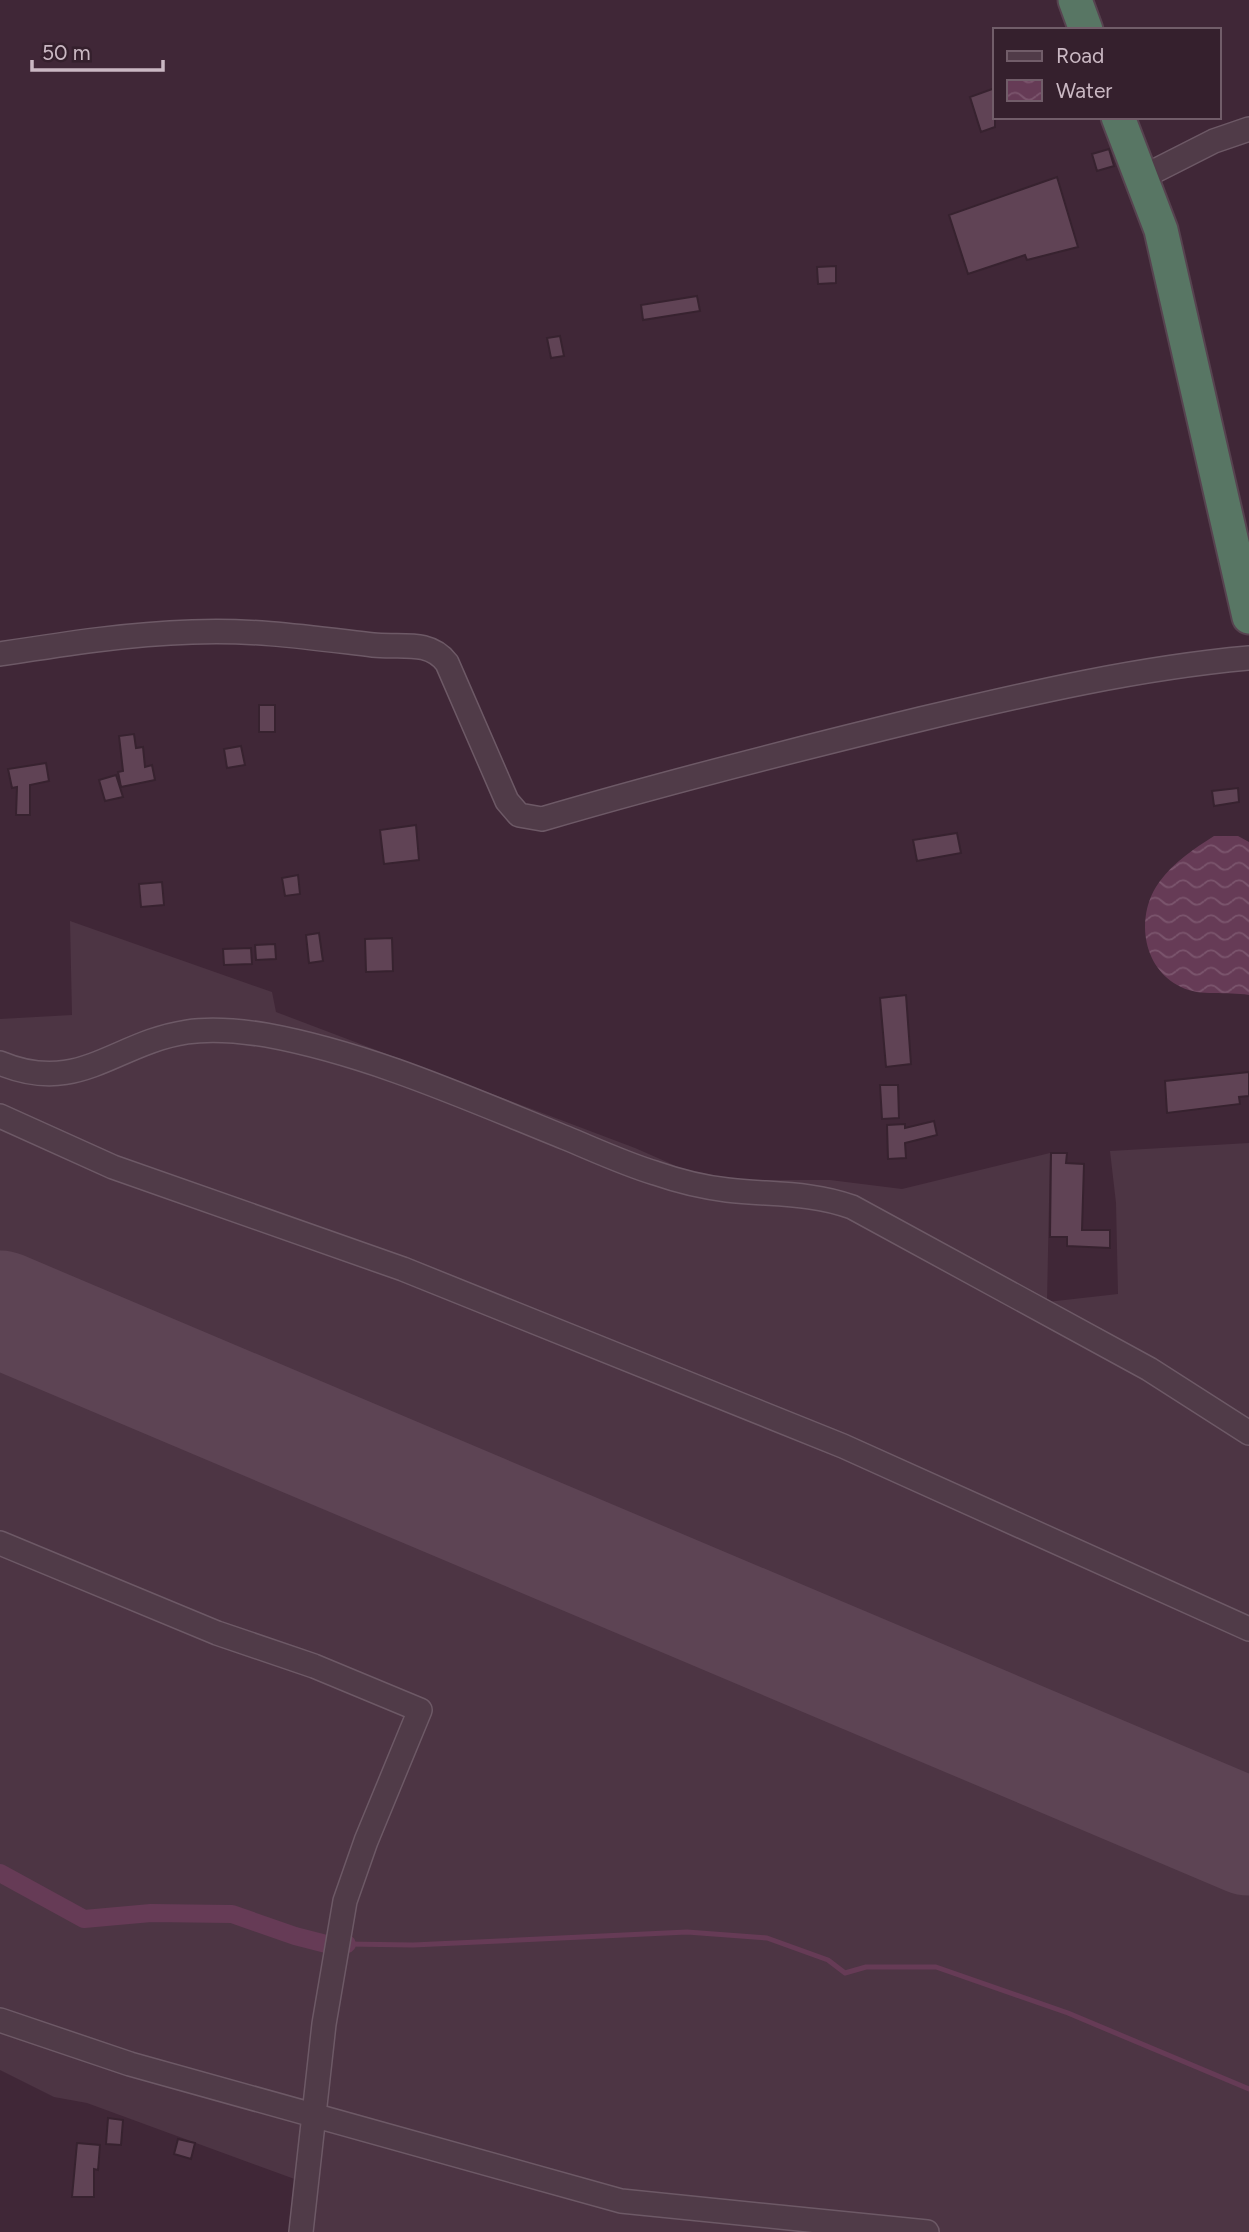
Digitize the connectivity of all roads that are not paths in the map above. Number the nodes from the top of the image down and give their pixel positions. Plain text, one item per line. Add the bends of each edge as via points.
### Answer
1 (1075, 0) edge
2 (1085, 28) edge
3 (1119, 119) edge
4 (1249, 129) edge
5 (1141, 178) junction
6 (1249, 617) edge
7 (0, 654) edge
8 (1249, 658) edge
9 (0, 1063) edge
10 (0, 1116) edge
11 (1249, 1433) edge
12 (0, 1543) edge
13 (1249, 1629) edge
14 (0, 2020) edge
15 (315, 2114) junction
16 (300, 2232) edge
17 (927, 2232) edge

1 - 2 highway
3 - 5 highway
4 - 5 street via 1214,141
5 - 6 highway via 1161,230
7 - 8 street via 117,636 194,632 425,646 438,651 447,663 507,801 519,815 542,819 712,769 976,706 1129,672
9 - 11 street via 54,1076 200,1031 266,1035 336,1052 425,1081 652,1173 727,1190 825,1197 852,1207 1149,1369
10 - 13 street via 113,1167 403,1269 843,1446
12 - 15 street via 420,1710 345,1901
14 - 15 street via 130,2064
15 - 16 street
15 - 17 street via 621,2201

